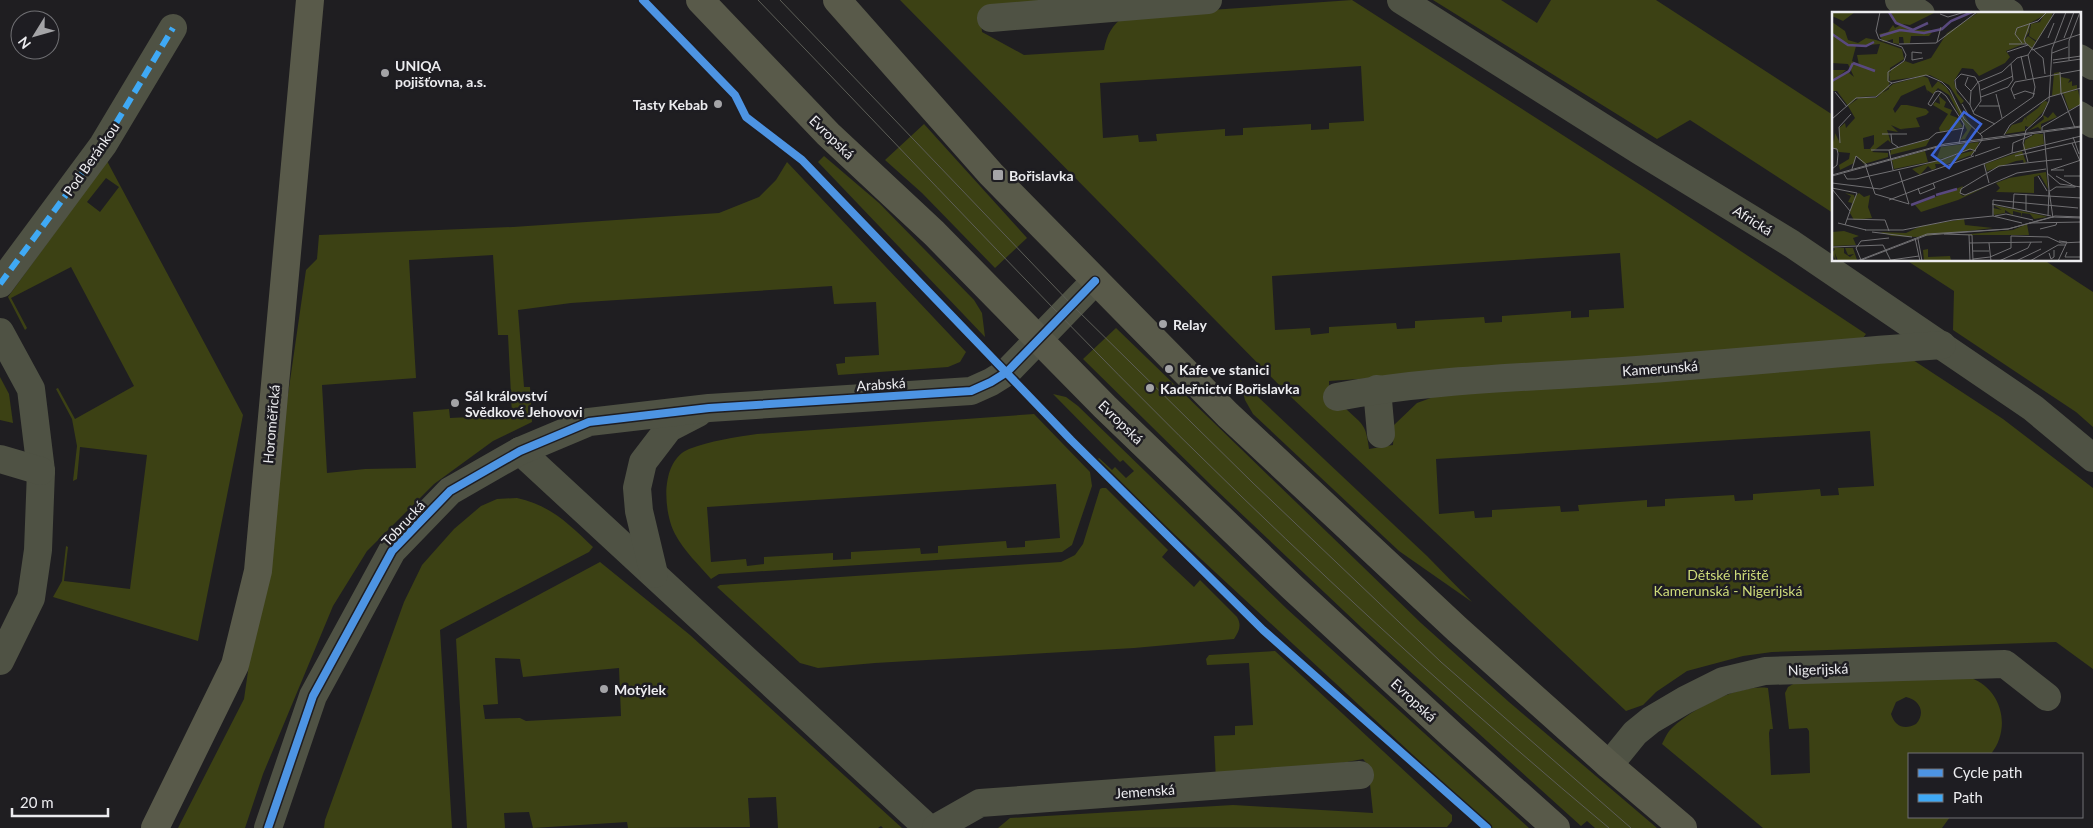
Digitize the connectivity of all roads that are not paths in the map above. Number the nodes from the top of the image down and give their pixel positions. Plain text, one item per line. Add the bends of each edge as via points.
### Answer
1 (310, 0) edge
2 (700, 0) edge
3 (837, 0) edge
4 (1208, 0) edge
5 (1401, 0) edge
6 (1899, 0) edge
7 (1988, 0) edge
8 (1918, 12) edge
9 (2007, 12) edge
10 (991, 18) dead end
11 (173, 28) dead end
12 (2080, 59) edge
13 (2093, 66) edge
14 (2080, 116) edge
15 (2093, 124) edge
16 (1095, 281) junction
17 (0, 284) edge
18 (0, 332) edge
19 (1038, 340) junction
20 (1942, 345) junction
21 (1377, 389) junction
22 (1337, 397) dead end
23 (709, 408) junction
24 (1381, 434) dead end
25 (520, 451) junction
26 (0, 458) edge
27 (2093, 458) edge
28 (41, 471) junction
29 (654, 574) junction
30 (0, 661) edge
31 (2047, 697) dead end
32 (1609, 765) junction
33 (1360, 775) dead end
34 (155, 828) edge
35 (268, 828) edge
36 (928, 828) edge
37 (936, 828) edge
38 (1556, 828) edge
39 (1683, 828) edge

1 - 34 main road, Horoměřická via 258,571 235,664
2 - 19 main road, Evropská via 828,134 934,233
3 - 16 main road via 991,174
4 - 10 street
5 - 20 street, Africká via 1792,244
6 - 8 street
7 - 9 street
11 - 17 street, Pod Beránkou via 103,145
12 - 13 street
14 - 15 street
16 - 19 street, Arabská
16 - 32 main road via 1228,415 1350,530
18 - 28 street via 31,389
19 - 23 street, Arabská via 1007,372 970,391
19 - 38 main road, Evropská via 1292,587
20 - 21 street, Kamerunská
20 - 27 street, Africká via 2033,408
21 - 22 street, Kamerunská
21 - 24 street
23 - 25 street, Tobrucká via 589,422
23 - 29 street, Arabská via 670,428 643,462 637,488 639,511
25 - 29 street
25 - 35 street, Tobrucká via 450,491 392,551 313,696
26 - 28 street
28 - 30 street via 38,550 31,598
29 - 36 street
31 - 32 street, Nigerijská via 2005,664 1765,671 1723,681 1651,720 1635,733
32 - 39 main road
33 - 37 street, Jemenská via 980,804

